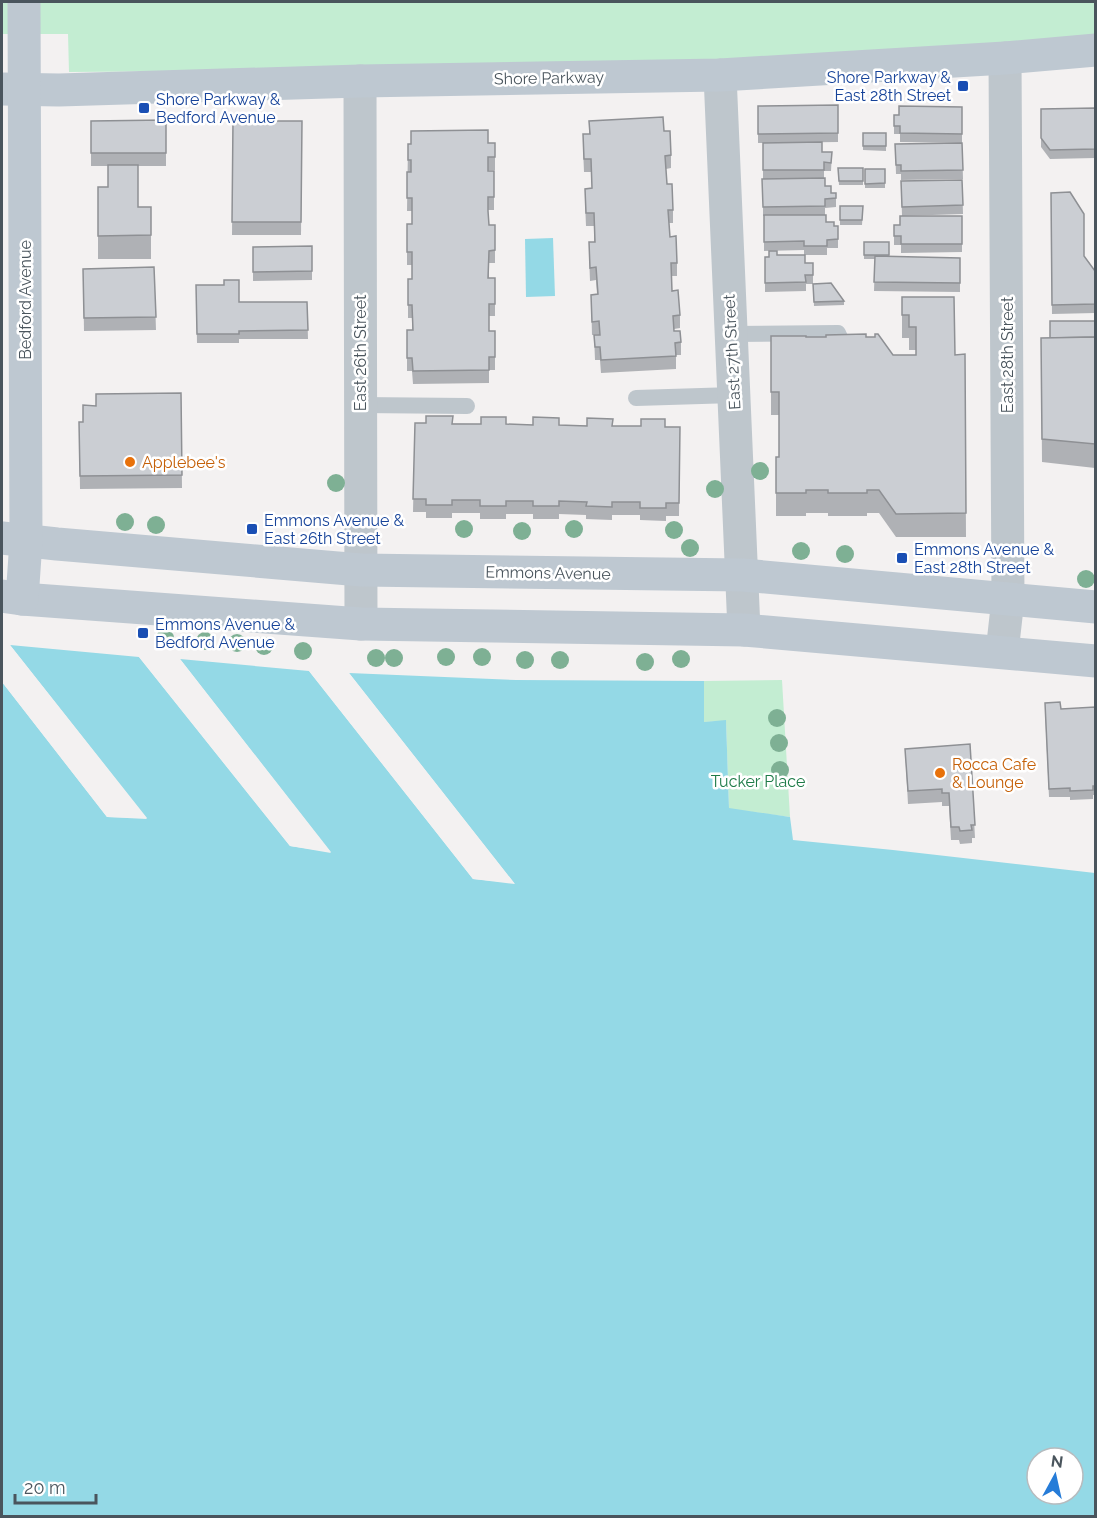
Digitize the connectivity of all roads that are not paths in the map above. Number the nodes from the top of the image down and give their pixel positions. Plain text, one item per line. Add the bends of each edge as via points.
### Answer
1 (24, 2) edge
2 (1095, 50) edge
3 (1005, 58) junction
4 (720, 75) junction
5 (360, 81) junction
6 (13, 90) edge
7 (732, 334) junction
8 (849, 358) edge
9 (734, 395) junction
10 (636, 398) dead end
11 (360, 405) junction
12 (467, 406) dead end
13 (14, 539) edge
14 (361, 570) junction
15 (743, 575) junction
16 (12, 597) edge
17 (1008, 599) junction
18 (1095, 607) edge
19 (361, 624) junction
20 (744, 630) junction
21 (1002, 652) junction
22 (1095, 661) edge

1 - 6 main road, Bedford Avenue
2 - 3 main road, Shore Parkway
3 - 4 main road, Shore Parkway
3 - 17 street, East 28th Street
4 - 5 main road, Shore Parkway
4 - 7 street, East 27th Street
5 - 6 main road, Shore Parkway
5 - 11 street, East 26th Street
6 - 13 main road, Bedford Avenue
7 - 8 lane via 838,333
7 - 9 street, East 27th Street
9 - 10 lane
9 - 15 street, East 27th Street
11 - 12 lane
11 - 14 street, East 26th Street
13 - 14 main road, Emmons Avenue
13 - 16 main road, Bedford Avenue
14 - 15 main road, Emmons Avenue
14 - 19 street, East 26th Street
15 - 17 main road, Emmons Avenue
15 - 20 street, East 27th Street
16 - 19 main road
17 - 18 main road, Emmons Avenue
17 - 21 street, East 28th Street
19 - 20 main road
20 - 21 main road
21 - 22 main road

